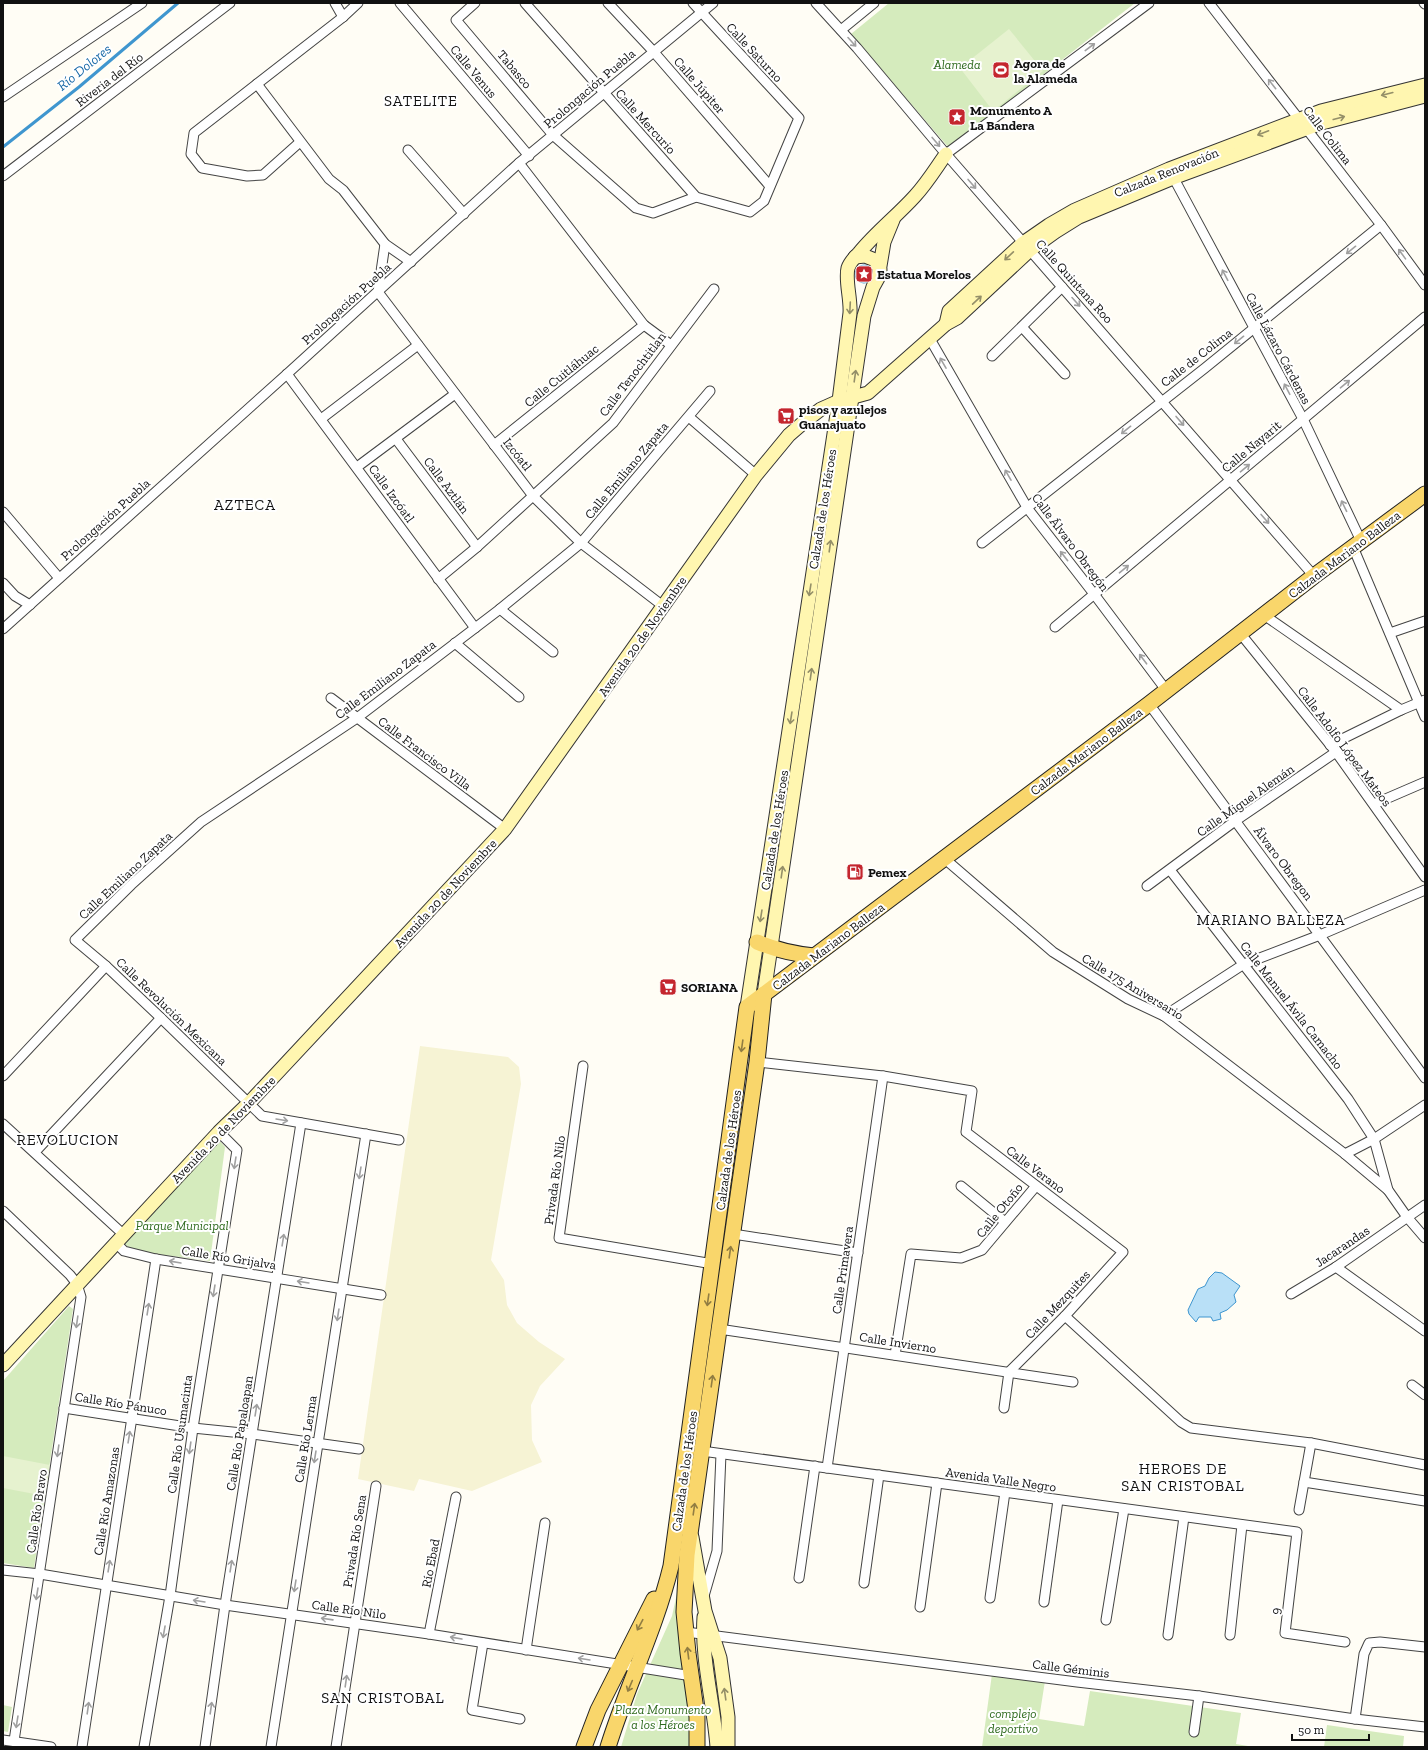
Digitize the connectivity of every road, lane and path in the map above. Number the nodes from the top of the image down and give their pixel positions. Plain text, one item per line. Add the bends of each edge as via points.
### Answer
1 (142, 3) edge
2 (230, 3) edge
3 (335, 3) edge
4 (358, 3) edge
5 (400, 3) edge
6 (475, 3) edge
7 (524, 3) edge
8 (608, 3) edge
9 (693, 3) edge
10 (713, 3) edge
11 (816, 3) edge
12 (874, 3) edge
13 (1148, 3) edge
14 (1209, 3) edge
15 (702, 12) junction
16 (343, 17) junction
17 (841, 30) junction
18 (654, 51) junction
19 (257, 84) junction
20 (1425, 84) edge
21 (604, 93) junction
22 (1425, 96) edge
23 (3, 97) edge
24 (1303, 124) junction
25 (553, 135) junction
26 (300, 142) junction
27 (408, 150) dead end
28 (946, 154) junction
29 (529, 156) junction
30 (519, 163) junction
31 (1171, 174) junction
32 (3, 176) edge
33 (769, 185) junction
34 (696, 197) junction
35 (464, 214) junction
36 (894, 218) junction
37 (1381, 225) junction
38 (385, 244) junction
39 (1027, 247) junction
40 (855, 257) junction
41 (411, 262) junction
42 (880, 270) junction
43 (847, 279) junction
44 (1425, 285) edge
45 (873, 286) junction
46 (1062, 287) junction
47 (714, 289) dead end
48 (378, 292) junction
49 (1425, 317) edge
50 (644, 325) junction
51 (1022, 327) junction
52 (1254, 328) junction
53 (930, 339) junction
54 (418, 345) junction
55 (671, 345) junction
56 (992, 356) dead end
57 (287, 374) junction
58 (1065, 374) dead end
59 (710, 391) dead end
60 (455, 394) junction
61 (852, 398) junction
62 (839, 401) junction
63 (1162, 401) junction
64 (688, 417) junction
65 (321, 419) junction
66 (1303, 419) junction
67 (396, 439) junction
68 (494, 445) junction
69 (357, 467) junction
70 (756, 475) junction
71 (1231, 480) junction
72 (1425, 494) edge
73 (533, 496) junction
74 (1028, 509) junction
75 (3, 512) edge
76 (581, 543) junction
77 (982, 543) dead end
78 (1357, 544) junction
79 (477, 547) junction
80 (1314, 576) junction
81 (59, 578) junction
82 (438, 579) junction
83 (3, 583) edge
84 (1094, 594) junction
85 (30, 605) junction
86 (663, 606) junction
87 (500, 609) junction
88 (1264, 615) junction
89 (1425, 621) edge
90 (1055, 627) dead end
91 (475, 628) junction
92 (3, 629) edge
93 (1240, 633) junction
94 (1390, 633) junction
95 (455, 643) junction
96 (553, 652) dead end
97 (1166, 690) junction
98 (519, 697) dead end
99 (331, 698) dead end
100 (1422, 701) edge
101 (1149, 704) junction
102 (1401, 710) junction
103 (1425, 717) edge
104 (357, 718) junction
105 (1330, 745) junction
106 (1336, 752) junction
107 (1425, 782) edge
108 (1374, 804) junction
109 (1235, 821) junction
110 (505, 829) junction
111 (945, 859) junction
112 (1170, 870) junction
113 (1425, 877) edge
114 (1147, 886) dead end
115 (1425, 890) edge
116 (1320, 935) junction
117 (76, 940) joint
118 (764, 945) junction
119 (814, 956) junction
120 (1244, 964) junction
121 (106, 966) junction
122 (764, 994) junction
123 (747, 1007) junction
124 (1164, 1016) junction
125 (161, 1018) junction
126 (757, 1062) junction
127 (583, 1066) dead end
128 (3, 1076) edge
129 (883, 1076) junction
130 (1425, 1078) edge
131 (249, 1103) junction
132 (1425, 1105) edge
133 (302, 1123) junction
134 (3, 1124) edge
135 (219, 1132) junction
136 (366, 1134) junction
137 (1374, 1139) junction
138 (399, 1140) dead end
139 (36, 1152) junction
140 (1345, 1154) junction
141 (961, 1186) dead end
142 (1036, 1186) junction
143 (1388, 1190) junction
144 (1425, 1205) edge
145 (3, 1211) edge
146 (1407, 1217) junction
147 (1005, 1222) junction
148 (733, 1234) junction
149 (1425, 1238) edge
150 (119, 1239) junction
151 (1123, 1252) joint
152 (858, 1253) junction
153 (156, 1259) junction
154 (713, 1264) junction
155 (1336, 1267) junction
156 (218, 1269) junction
157 (277, 1278) junction
158 (77, 1284) junction
159 (342, 1288) junction
160 (1291, 1294) dead end
161 (381, 1295) dead end
162 (1065, 1316) junction
163 (719, 1329) junction
164 (1425, 1331) edge
165 (844, 1347) junction
166 (895, 1355) junction
167 (3, 1365) edge
168 (1009, 1372) junction
169 (1073, 1382) dead end
170 (1412, 1385) dead end
171 (1425, 1395) edge
172 (64, 1408) junction
173 (1004, 1408) dead end
174 (132, 1417) junction
175 (193, 1428) junction
176 (252, 1434) junction
177 (317, 1443) junction
178 (1311, 1443) junction
179 (359, 1449) dead end
180 (702, 1451) junction
181 (721, 1454) junction
182 (1425, 1465) edge
183 (815, 1466) junction
184 (827, 1468) junction
185 (879, 1475) junction
186 (1304, 1482) junction
187 (936, 1483) junction
188 (376, 1486) dead end
189 (1005, 1492) junction
190 (456, 1497) dead end
191 (1058, 1500) junction
192 (1425, 1501) edge
193 (1124, 1509) junction
194 (1299, 1510) dead end
195 (1184, 1517) junction
196 (545, 1522) dead end
197 (1242, 1525) junction
198 (691, 1530) junction
199 (1297, 1532) joint
200 (671, 1566) junction
201 (3, 1570) edge
202 (40, 1574) junction
203 (799, 1578) dead end
204 (864, 1583) dead end
205 (106, 1585) junction
206 (170, 1596) junction
207 (990, 1598) dead end
208 (1044, 1602) dead end
209 (225, 1605) junction
210 (704, 1605) junction
211 (920, 1607) dead end
212 (290, 1614) junction
213 (1106, 1620) dead end
214 (354, 1623) junction
215 (686, 1632) junction
216 (429, 1634) junction
217 (708, 1634) junction
218 (1168, 1635) dead end
219 (1230, 1635) dead end
220 (1345, 1642) dead end
221 (483, 1643) junction
222 (1425, 1647) edge
223 (526, 1650) junction
224 (620, 1665) junction
225 (638, 1668) junction
226 (692, 1676) junction
227 (1199, 1696) junction
228 (721, 1717) junction
229 (520, 1719) dead end
230 (1355, 1719) junction
231 (1425, 1727) edge
232 (1194, 1732) dead end
233 (3, 1740) edge
234 (14, 1741) junction
235 (51, 1747) edge
236 (82, 1747) edge
237 (144, 1747) edge
238 (205, 1747) edge
239 (271, 1747) edge
240 (336, 1747) edge
241 (584, 1747) edge
242 (608, 1747) edge
243 (697, 1747) edge
244 (717, 1747) edge
245 (728, 1747) edge

1 - 23 street
2 - 32 street, Riveria del Río
3 - 16 street
4 - 16 street
5 - 29 street, Calle Venus
6 - 25 street, Tabasco via 456,20
7 - 21 street, Calle Mercurio
8 - 18 street, Calle Júpiter
9 - 15 street, Calle Saturno
10 - 15 street, Prolongación Puebla
11 - 17 street, Calle Quintana Roo
12 - 17 street
28 -> 13 street
24 -> 14 street, Calle Colima
15 - 18 street, Prolongación Puebla
15 - 33 street, Calle Saturno via 798,118
16 - 19 street
17 -> 28 street, Calle Quintana Roo
18 - 21 street, Prolongación Puebla
18 - 33 street, Calle Júpiter
19 - 26 street
19 - 26 street via 194,133 191,154 202,168 247,176 262,175
20 -> 24 street, Calzada Renovación via 1321,111
21 - 25 street, Prolongación Puebla
21 - 34 street, Calle Mercurio
24 -> 22 street, Calzada Renovación via 1322,123
24 - 31 street, Calzada Renovación
24 - 37 street, Calle Colima
25 - 29 street, Prolongación Puebla
25 - 34 street, Tabasco via 636,208 653,214
26 - 38 street via 329,179 343,190
27 - 35 street
28 - 36 street via 916,195
28 -> 39 street, Calle Quintana Roo
29 - 30 street, Prolongación Puebla
30 - 35 street, Prolongación Puebla
30 - 50 street
31 - 39 street, Calzada Renovación via 1075,210 1049,225
52 -> 31 street, Calle Lázaro Cárdenas
33 - 34 street via 764,201 750,212
35 - 41 street, Prolongación Puebla
36 - 40 street, Calzada de los Héroes via 873,236
36 - 42 street, Calzada de los Héroes via 884,242
44 -> 37 street, Calle Colima
37 -> 52 street, Calle de Colima
38 - 41 street
38 - 48 street
39 - 46 street, Calle Quintana Roo
39 - 53 street, Calzada Renovación via 949,312 946,324
40 - 42 street via 866,256 875,260
40 - 43 street, Calzada de los Héroes via 849,265
41 - 48 street, Prolongación Puebla
42 - 45 street, Calzada de los Héroes
43 - 45 street via 853,287 864,290
43 -> 62 street, Calzada de los Héroes via 851,300
61 -> 45 street, Calzada de los Héroes via 864,316
46 - 51 street
46 -> 63 street, Calle Quintana Roo
47 - 55 street, Calle Tenochtitlan
48 - 54 street, Izcóatl
48 - 57 street, Prolongación Puebla
66 -> 49 street, Calle Nayarit
50 - 55 street
50 - 68 street, Calle Cuitláhuac
51 - 56 street
51 - 58 street
52 -> 63 street, Calle de Colima
66 -> 52 street, Calle Lázaro Cárdenas
53 - 61 street, Calzada Renovación via 868,393
74 -> 53 street, Calle Álvaro Obregón
54 - 60 street, Izcóatl
54 - 65 street
55 - 73 street, Calle Tenochtitlan via 613,423
57 - 65 street, Calle Izcóatl
57 - 81 street, Prolongación Puebla
59 - 64 street, Calle Emiliano Zapata
60 - 67 street
60 - 68 street, Izcóatl
61 - 62 street, Avenida 20 de Noviembre
118 -> 61 street, Calzada de los Héroes
62 - 70 street, Avenida 20 de Noviembre via 821,410 789,435
62 -> 118 street, Calzada de los Héroes
63 -> 71 street, Calle Quintana Roo
63 -> 74 street, Calle de Colima
64 - 70 street
64 - 76 street, Calle Emiliano Zapata
65 - 69 street, Calle Izcóatl
71 -> 66 street, Calle Nayarit
78 -> 66 street, Calle Lázaro Cárdenas
67 - 69 street
67 - 79 street, Calle Aztlán
68 - 73 street, Izcóatl
69 - 82 street, Calle Izcóatl
70 - 86 street, Avenida 20 de Noviembre
71 -> 80 street, Calle Quintana Roo
84 -> 71 street, Calle Nayarit
72 - 78 main road, Calzada Mariano Balleza
73 - 76 street, Izcóatl
73 - 79 street, Calle Tenochtitlan
74 - 77 street, Calle de Colima
84 -> 74 street, Calle Álvaro Obregón
75 - 81 street
76 - 86 street, Izcóatl
76 - 87 street, Calle Emiliano Zapata
78 - 80 main road, Calzada Mariano Balleza
78 - 94 street, Calle Lázaro Cárdenas
79 - 82 street, Calle Tenochtitlan
80 - 88 main road, Calzada Mariano Balleza
81 - 85 street, Prolongación Puebla
82 - 91 street, Calle Izcóatl
83 - 85 street via 14,596
84 - 90 street, Calle Nayarit
97 -> 84 street, Calle Álvaro Obregón
85 - 92 street, Prolongación Puebla
86 - 110 street, Avenida 20 de Noviembre
87 - 91 street, Calle Emiliano Zapata
87 - 96 street
88 - 93 main road, Calzada Mariano Balleza
88 - 102 street
89 - 94 street
91 - 95 street, Calle Emiliano Zapata
93 - 97 main road, Calzada Mariano Balleza
93 - 105 street, Calle Adolfo López Mateos
94 - 100 street, Calle Lázaro Cárdenas
95 - 98 street
95 - 104 street, Calle Emiliano Zapata
97 - 101 main road, Calzada Mariano Balleza
99 - 104 street, Calle Francisco Villa
100 - 102 street
100 - 103 street, Calle Lázaro Cárdenas
101 - 109 street, Álvaro Obregon
101 - 111 main road, Calzada Mariano Balleza
102 - 105 street
104 - 110 street, Calle Francisco Villa
104 - 117 street, Calle Emiliano Zapata via 201,822 131,885
105 - 106 street, Calle Adolfo López Mateos
106 - 108 street, Calle Adolfo López Mateos
106 - 109 street, Calle Miguel Alemán
107 - 108 street
108 - 113 street, Calle Adolfo López Mateos
109 - 112 street, Calle Miguel Alemán
109 - 116 street, Álvaro Obregon
110 - 131 street, Avenida 20 de Noviembre
111 - 119 main road, Calzada Mariano Balleza
111 - 124 street, Calle 175 Aniversario via 1053,952 1128,999
112 - 114 street, Calle Miguel Alemán
112 - 120 street, Calle Manuel Ávila Camacho
115 - 116 street
116 - 120 street
116 - 130 street, Álvaro Obregon
117 - 121 street, Calle Revolución Mexicana
118 - 119 main road via 794,954
118 - 122 street, Calzada de los Héroes
118 - 123 street, Calzada de los Héroes
119 - 122 main road, Calzada Mariano Balleza
120 - 124 street
120 - 137 street, Calle Manuel Ávila Camacho via 1348,1099
121 - 125 street, Calle Revolución Mexicana
121 - 128 street
122 - 123 main road, Calzada Mariano Balleza
122 - 126 main road, Calzada de los Héroes
123 -> 154 main road, Calzada de los Héroes
124 - 140 street, Calle 175 Aniversario
125 - 131 street, Calle Revolución Mexicana
125 - 139 street
126 - 129 street
126 - 148 main road, Calzada de los Héroes
127 - 154 street, Privada Río Nilo via 560,1238
129 - 142 street, Calle Verano via 972,1091 966,1132
129 - 152 street, Calle Primavera
131 -> 133 street, Calle Revolución Mexicana via 262,1116
131 - 135 street, Avenida 20 de Noviembre
132 - 137 street
133 - 136 street, Calle Revolución Mexicana
157 -> 133 street, Calle Río Papaloapan
134 - 139 street, Calle Río Grijalva
135 - 150 street, Avenida 20 de Noviembre
135 -> 156 street, Calle Río Usumacinta via 237,1150
136 - 138 street, Calle Revolución Mexicana
136 -> 159 street, Calle Río Lerma
137 - 140 street
137 - 143 street, Calle Manuel Ávila Camacho
139 - 150 street, Calle Río Grijalva
140 - 143 street, Calle 175 Aniversario
141 - 147 street
142 - 147 street, Calle Otoño
142 - 151 street, Calle Verano
143 - 146 street
144 - 146 street, Jacarandas
145 - 158 street
146 - 149 street
146 - 155 street, Jacarandas
147 - 166 street, Calle Otoño via 982,1250 961,1258 911,1254
148 - 152 street
163 -> 148 main road, Calzada de los Héroes
150 - 153 street, Calle Río Grijalva via 124,1251
150 - 158 street, Avenida 20 de Noviembre
151 - 162 street, Calle Mezquites
152 - 165 street, Calle Primavera
156 -> 153 street, Calle Río Grijalva
174 -> 153 street, Calle Río Amazonas
154 -> 200 main road, Calzada de los Héroes
155 - 160 street, Jacarandas
155 - 164 street
156 - 157 street, Calle Río Grijalva
156 -> 175 street, Calle Río Usumacinta
159 -> 157 street, Calle Río Grijalva
176 -> 157 street, Calle Río Papaloapan
158 - 167 street, Avenida 20 de Noviembre
158 -> 172 street, Calle Río Bravo via 81,1297
159 - 161 street, Calle Río Grijalva
159 -> 177 street, Calle Río Lerma
162 - 168 street, Calle Mezquites
162 - 178 street via 1181,1422 1191,1428
163 - 165 street, Calle Invierno
180 -> 163 main road, Calzada de los Héroes
165 - 166 street, Calle Invierno
165 - 184 street, Calle Primavera
166 - 168 street, Calle Invierno
168 - 169 street, Calle Invierno
168 - 173 street
170 - 171 street
172 - 174 street, Calle Río Pánuco
172 -> 202 street, Calle Río Bravo
174 - 175 street, Calle Río Pánuco
205 -> 174 street, Calle Río Amazonas
175 - 176 street, Calle Río Pánuco
175 -> 206 street, Calle Río Usumacinta
176 - 177 street, Calle Río Pánuco
209 -> 176 street, Calle Río Papaloapan
177 - 179 street, Calle Río Pánuco
177 -> 212 street, Calle Río Lerma
178 - 182 street
178 - 186 street
180 - 181 street, Avenida Valle Negro
198 -> 180 main road, Calzada de los Héroes
181 - 183 street, Avenida Valle Negro
181 - 210 street via 717,1551
183 - 184 street, Avenida Valle Negro
183 - 203 street
184 - 185 street, Avenida Valle Negro
185 - 187 street, Avenida Valle Negro
185 - 204 street
186 - 192 street
186 - 194 street
187 - 189 street, Avenida Valle Negro
187 - 211 street
188 - 214 street, Privada Río Sena
189 - 191 street, Avenida Valle Negro
189 - 207 street
190 - 216 street, Río Ebad
191 - 193 street, Avenida Valle Negro
191 - 208 street
193 - 195 street, Avenida Valle Negro
193 - 213 street
195 - 197 street, Avenida Valle Negro
195 - 218 street
196 - 223 street
197 - 199 street, Avenida Valle Negro
197 - 219 street
198 - 210 street
198 - 215 main road, Calzada de los Héroes via 685,1585
199 - 220 street, 9 via 1285,1633
200 -> 224 main road
200 - 225 main road, Calzada de los Héroes via 664,1596
201 - 202 street, Calle Río Nilo
202 - 205 street, Calle Río Nilo
202 -> 234 street, Calle Río Bravo
205 - 206 street, Calle Río Nilo
236 -> 205 street, Calle Río Amazonas
209 -> 206 street, Calle Río Nilo
206 -> 237 street, Calle Río Usumacinta
209 - 212 street, Calle Río Nilo
238 -> 209 street, Calle Río Papaloapan
210 - 217 street
214 -> 212 street, Calle Río Nilo
212 - 239 street, Calle Río Lerma
214 - 216 street, Calle Río Nilo
240 -> 214 street, Privada Río Sena
215 - 217 street, Calle Géminis
226 -> 215 main road, Calzada de los Héroes
221 -> 216 street, Calle Río Nilo
217 - 227 street, Calle Géminis
217 - 228 street via 720,1658
221 - 223 street, Calle Río Nilo
221 - 229 street via 472,1710
222 - 230 street via 1369,1643 1364,1654
224 -> 223 street, Calle Río Nilo
224 - 225 street, Calle Río Nilo
224 - 241 main road via 598,1710
225 - 226 street, Calle Río Nilo
225 -> 242 main road, Calzada de los Héroes via 616,1719
226 - 243 main road, Calzada de los Héroes via 697,1717
227 - 230 street, Calle Géminis
227 - 232 street
228 - 244 street
228 - 245 street
230 - 231 street, Calle Géminis
233 - 234 street
234 - 235 street

